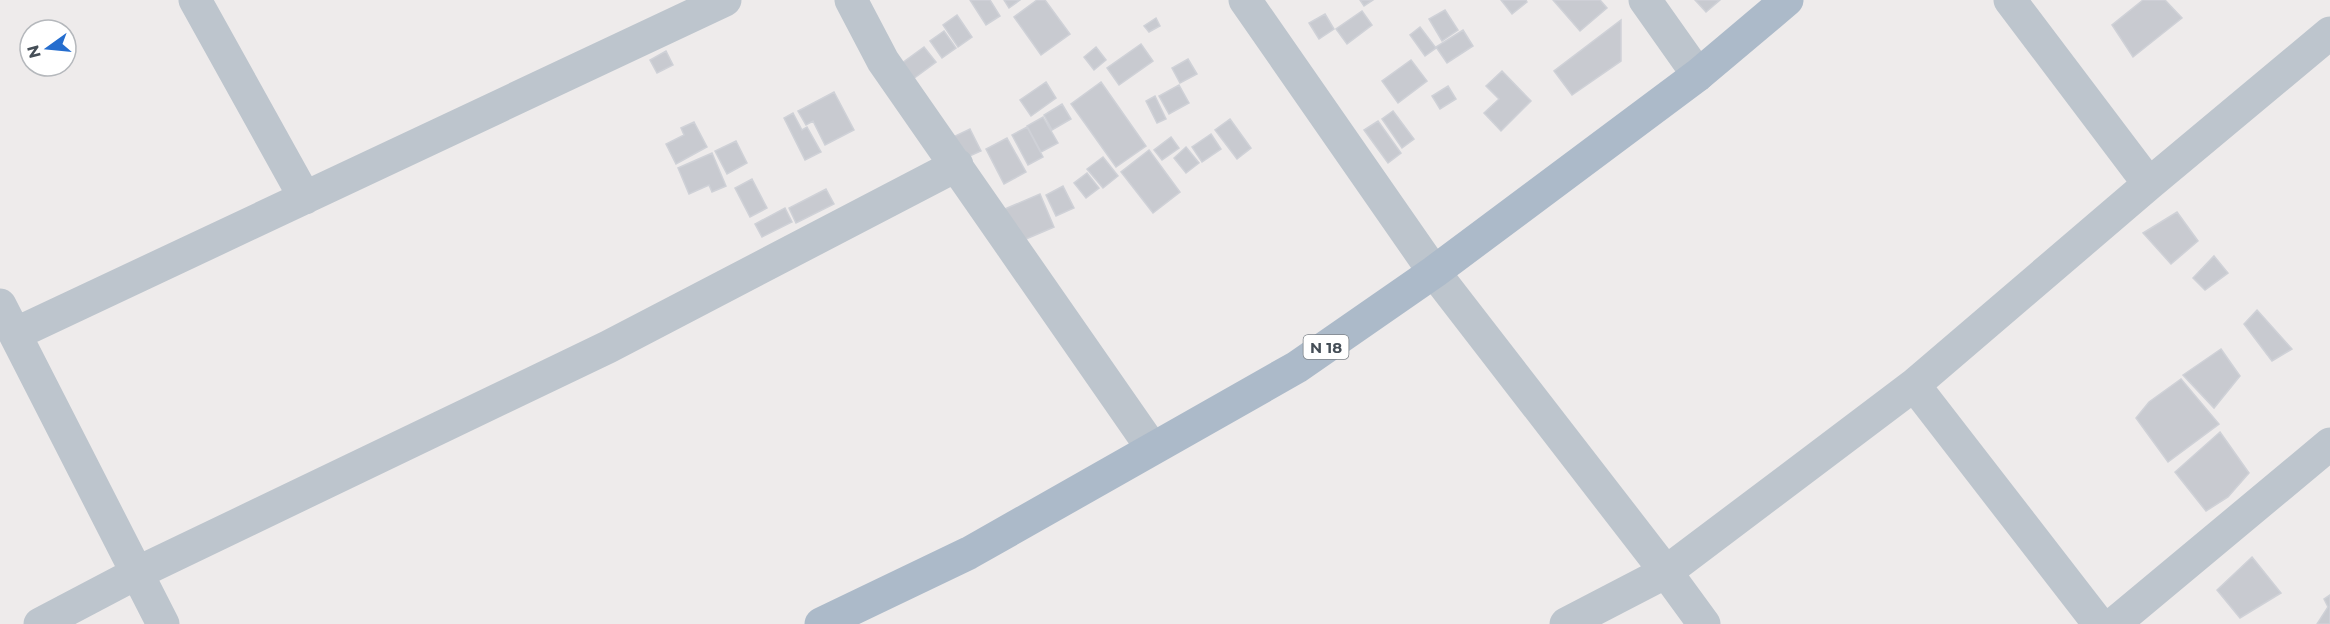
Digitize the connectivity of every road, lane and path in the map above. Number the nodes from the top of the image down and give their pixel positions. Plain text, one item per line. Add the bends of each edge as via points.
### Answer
1 (195, 0) edge
2 (725, 0) edge
3 (851, 0) edge
4 (1245, 0) edge
5 (1645, 0) edge
6 (1787, 0) edge
7 (2010, 0) edge
8 (2330, 33) edge
9 (1698, 75) junction
10 (957, 165) junction
11 (2149, 184) junction
12 (305, 198) junction
13 (1434, 272) junction
14 (0, 305) edge
15 (15, 334) junction
16 (1914, 385) junction
17 (2330, 444) edge
18 (1152, 448) junction
19 (1666, 572) junction
20 (137, 573) junction
21 (40, 624) edge
22 (163, 624) edge
23 (821, 624) edge
24 (1566, 624) edge
25 (1704, 624) edge
26 (2099, 624) edge
27 (2114, 624) edge

1 - 12 street
2 - 12 street
3 - 10 street via 883,61
4 - 13 street
5 - 9 street
6 - 9 main road, N 18
7 - 11 street
8 - 11 street
9 - 13 main road, N 18
10 - 18 street
10 - 20 street via 608,347
11 - 16 street
12 - 15 street
13 - 18 main road, N 18 via 1297,367
13 - 19 street
14 - 15 street
15 - 20 street
16 - 19 street
16 - 26 street
17 - 27 street
18 - 23 main road, N 18 via 969,553
19 - 24 street
19 - 25 street
20 - 21 street
20 - 22 street

